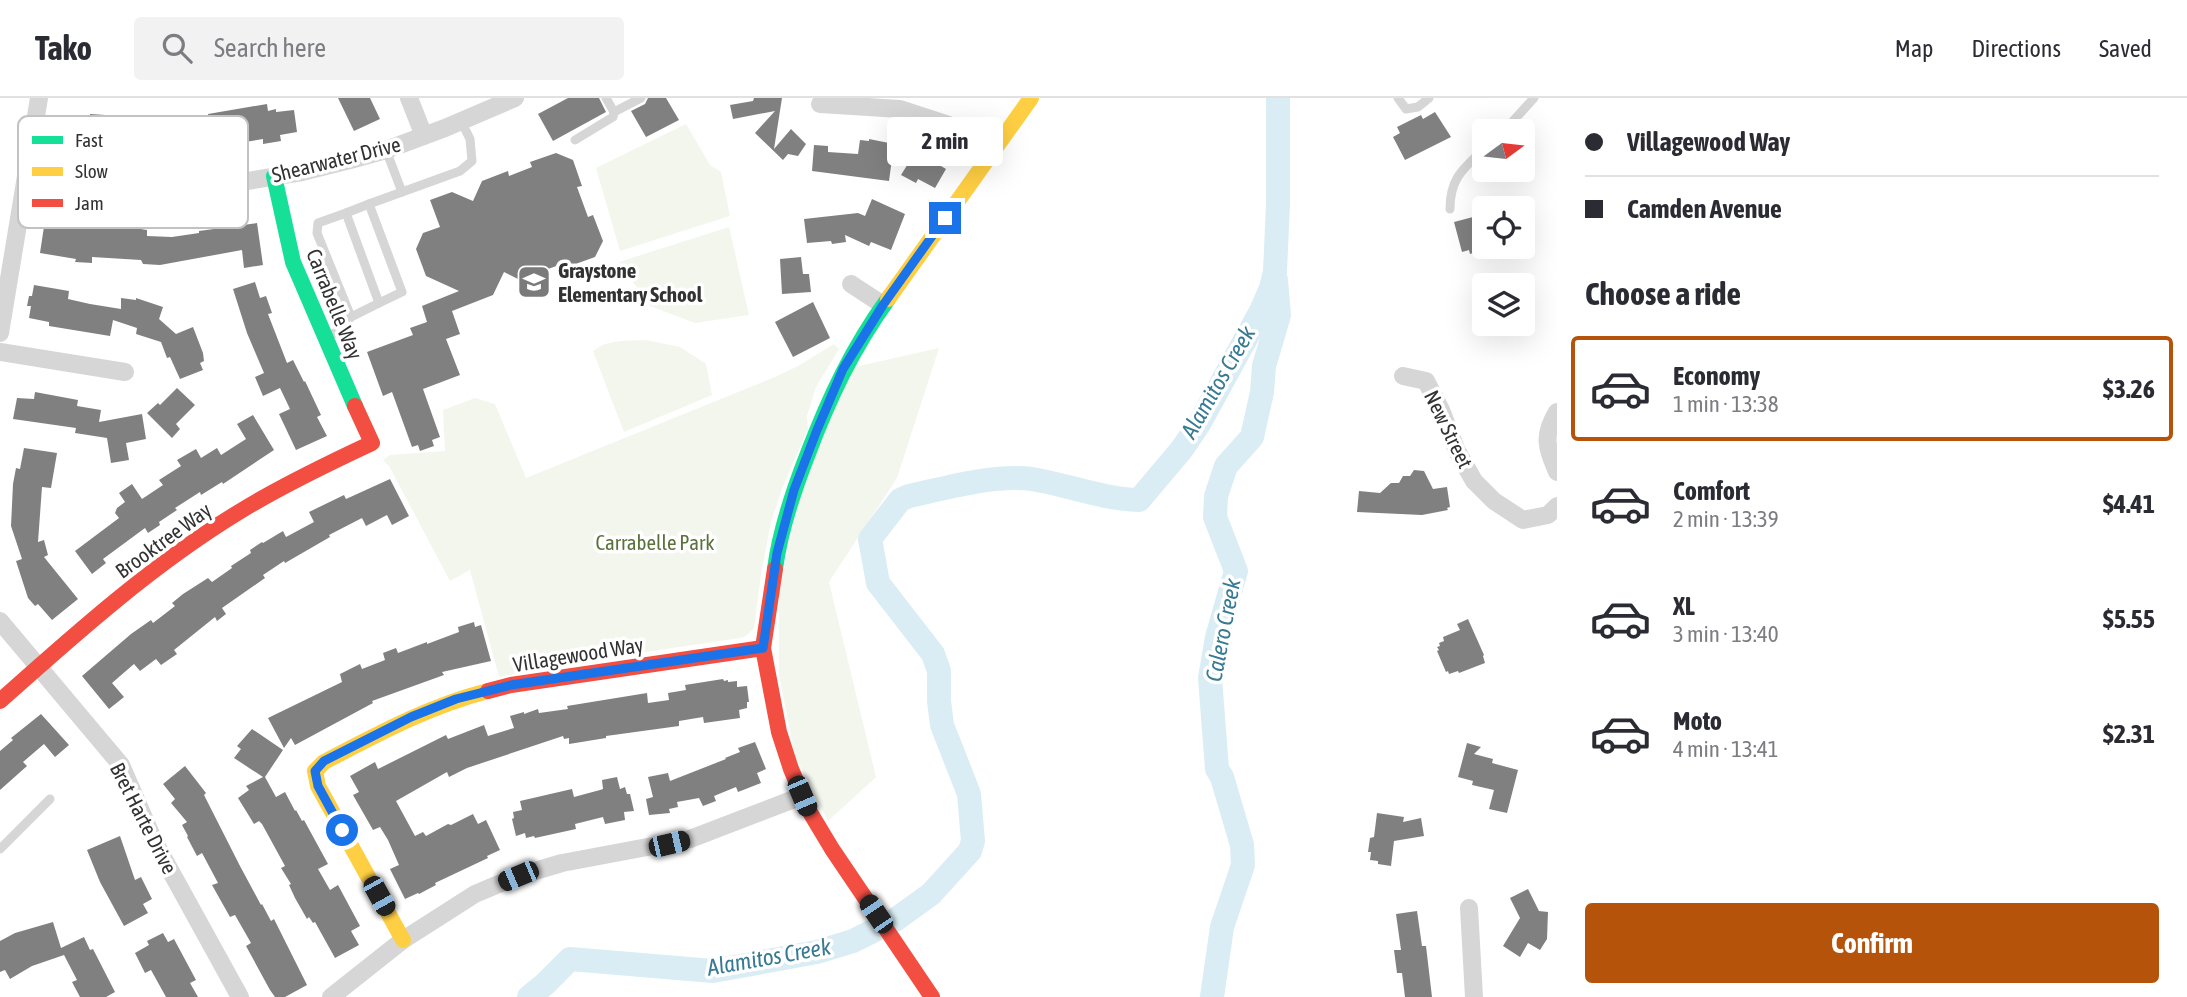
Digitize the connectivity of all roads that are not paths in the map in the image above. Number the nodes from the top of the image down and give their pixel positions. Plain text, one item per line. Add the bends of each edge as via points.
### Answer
1 (39, 98) edge
2 (409, 98) edge
3 (515, 98) edge
4 (606, 98) edge
5 (641, 98) edge
6 (1031, 98) edge
7 (1398, 98) edge
8 (1429, 98) edge
9 (1534, 98) edge
10 (820, 104) dead end
11 (614, 112) junction
12 (36, 116) edge
13 (1515, 119) edge
14 (461, 121) junction
15 (424, 136) junction
16 (575, 140) dead end
17 (386, 150) junction
18 (992, 154) junction
19 (1472, 160) edge
20 (274, 176) junction
21 (248, 180) edge
22 (402, 192) junction
23 (369, 204) junction
24 (1450, 209) dead end
25 (346, 213) junction
26 (18, 223) edge
27 (851, 284) dead end
28 (379, 303) junction
29 (883, 305) junction
30 (351, 317) junction
31 (0, 333) edge
32 (325, 339) junction
33 (0, 352) edge
34 (125, 372) dead end
35 (1403, 376) dead end
36 (1557, 412) edge
37 (372, 443) joint
38 (1557, 472) edge
39 (1557, 506) edge
40 (0, 621) edge
41 (763, 648) junction
42 (38, 667) junction
43 (0, 701) edge
44 (802, 796) junction
45 (50, 799) dead end
46 (0, 849) edge
47 (1469, 908) dead end
48 (403, 940) junction
49 (240, 997) edge
50 (331, 997) edge
51 (932, 997) edge
52 (1474, 997) edge

1 - 12 street
2 - 15 street
3 - 14 street, Shearwater Drive
4 - 11 lane
5 - 11 lane
6 - 18 street
7 - 8 lane via 1406,109
9 - 13 lane
10 - 18 street via 900,109 949,125
11 - 16 lane
14 - 15 street, Shearwater Drive
14 - 22 lane via 470,139 472,161 460,171
15 - 17 street, Shearwater Drive
17 - 20 street, Shearwater Drive
17 - 22 lane
18 - 29 street
19 - 24 lane via 1451,188
20 - 21 street, Shearwater Drive
20 - 32 street, Carrabelle Way via 293,262
22 - 23 lane
23 - 25 lane
23 - 28 lane via 402,292
25 - 28 lane
25 - 30 lane via 318,223 317,233
26 - 31 street
27 - 29 street
28 - 30 lane
29 - 41 street via 843,369 794,490 777,553
30 - 32 lane
32 - 37 street, Carrabelle Way
33 - 34 street
35 - 39 street, New Street via 1426,381 1474,481 1494,501 1523,520 1548,515
36 - 38 street via 1546,445
37 - 42 street, Brooktree Way via 222,522 140,581
40 - 42 street, Bret Harte Drive
41 - 44 street via 779,732
41 - 48 street, Villagewood Way via 511,685 456,699 324,761 315,771 318,786
42 - 43 street, Brooktree Way
42 - 49 street, Bret Harte Drive via 121,765 154,841
44 - 48 street via 690,839 518,876 475,894
44 - 51 street via 832,849
45 - 46 lane
47 - 52 street
48 - 50 street

